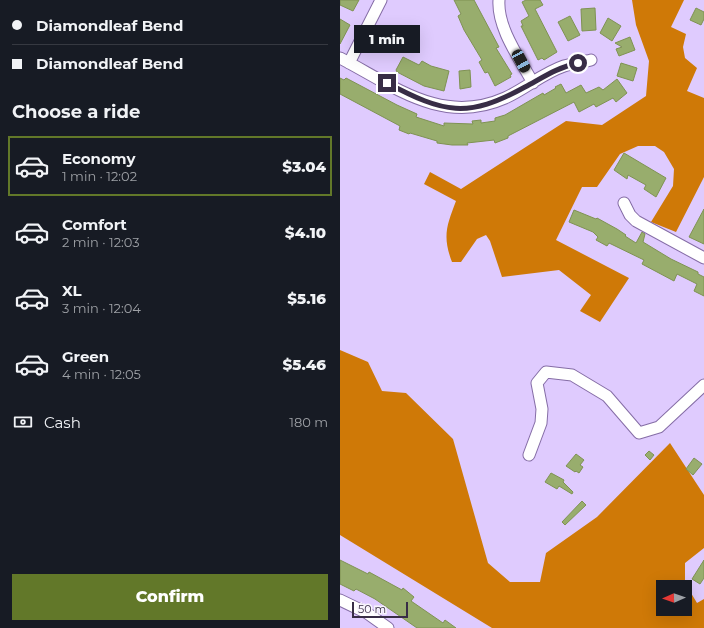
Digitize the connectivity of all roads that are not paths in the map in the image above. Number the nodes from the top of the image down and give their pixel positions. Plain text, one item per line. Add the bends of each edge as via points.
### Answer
1 (381, 0) edge
2 (499, 0) edge
3 (591, 60) dead end
4 (345, 61) edge
5 (533, 83) junction
6 (624, 203) dead end
7 (704, 258) edge
8 (704, 385) edge
9 (529, 455) dead end
10 (340, 600) edge
11 (388, 628) edge

1 - 4 street
2 - 5 street via 501,24
3 - 5 street via 564,66
4 - 5 street via 426,103 449,108 482,106
6 - 7 street via 636,221
8 - 9 street via 659,426 639,433 607,396 572,375 546,372 537,383 542,408 541,424
10 - 11 street via 367,613

